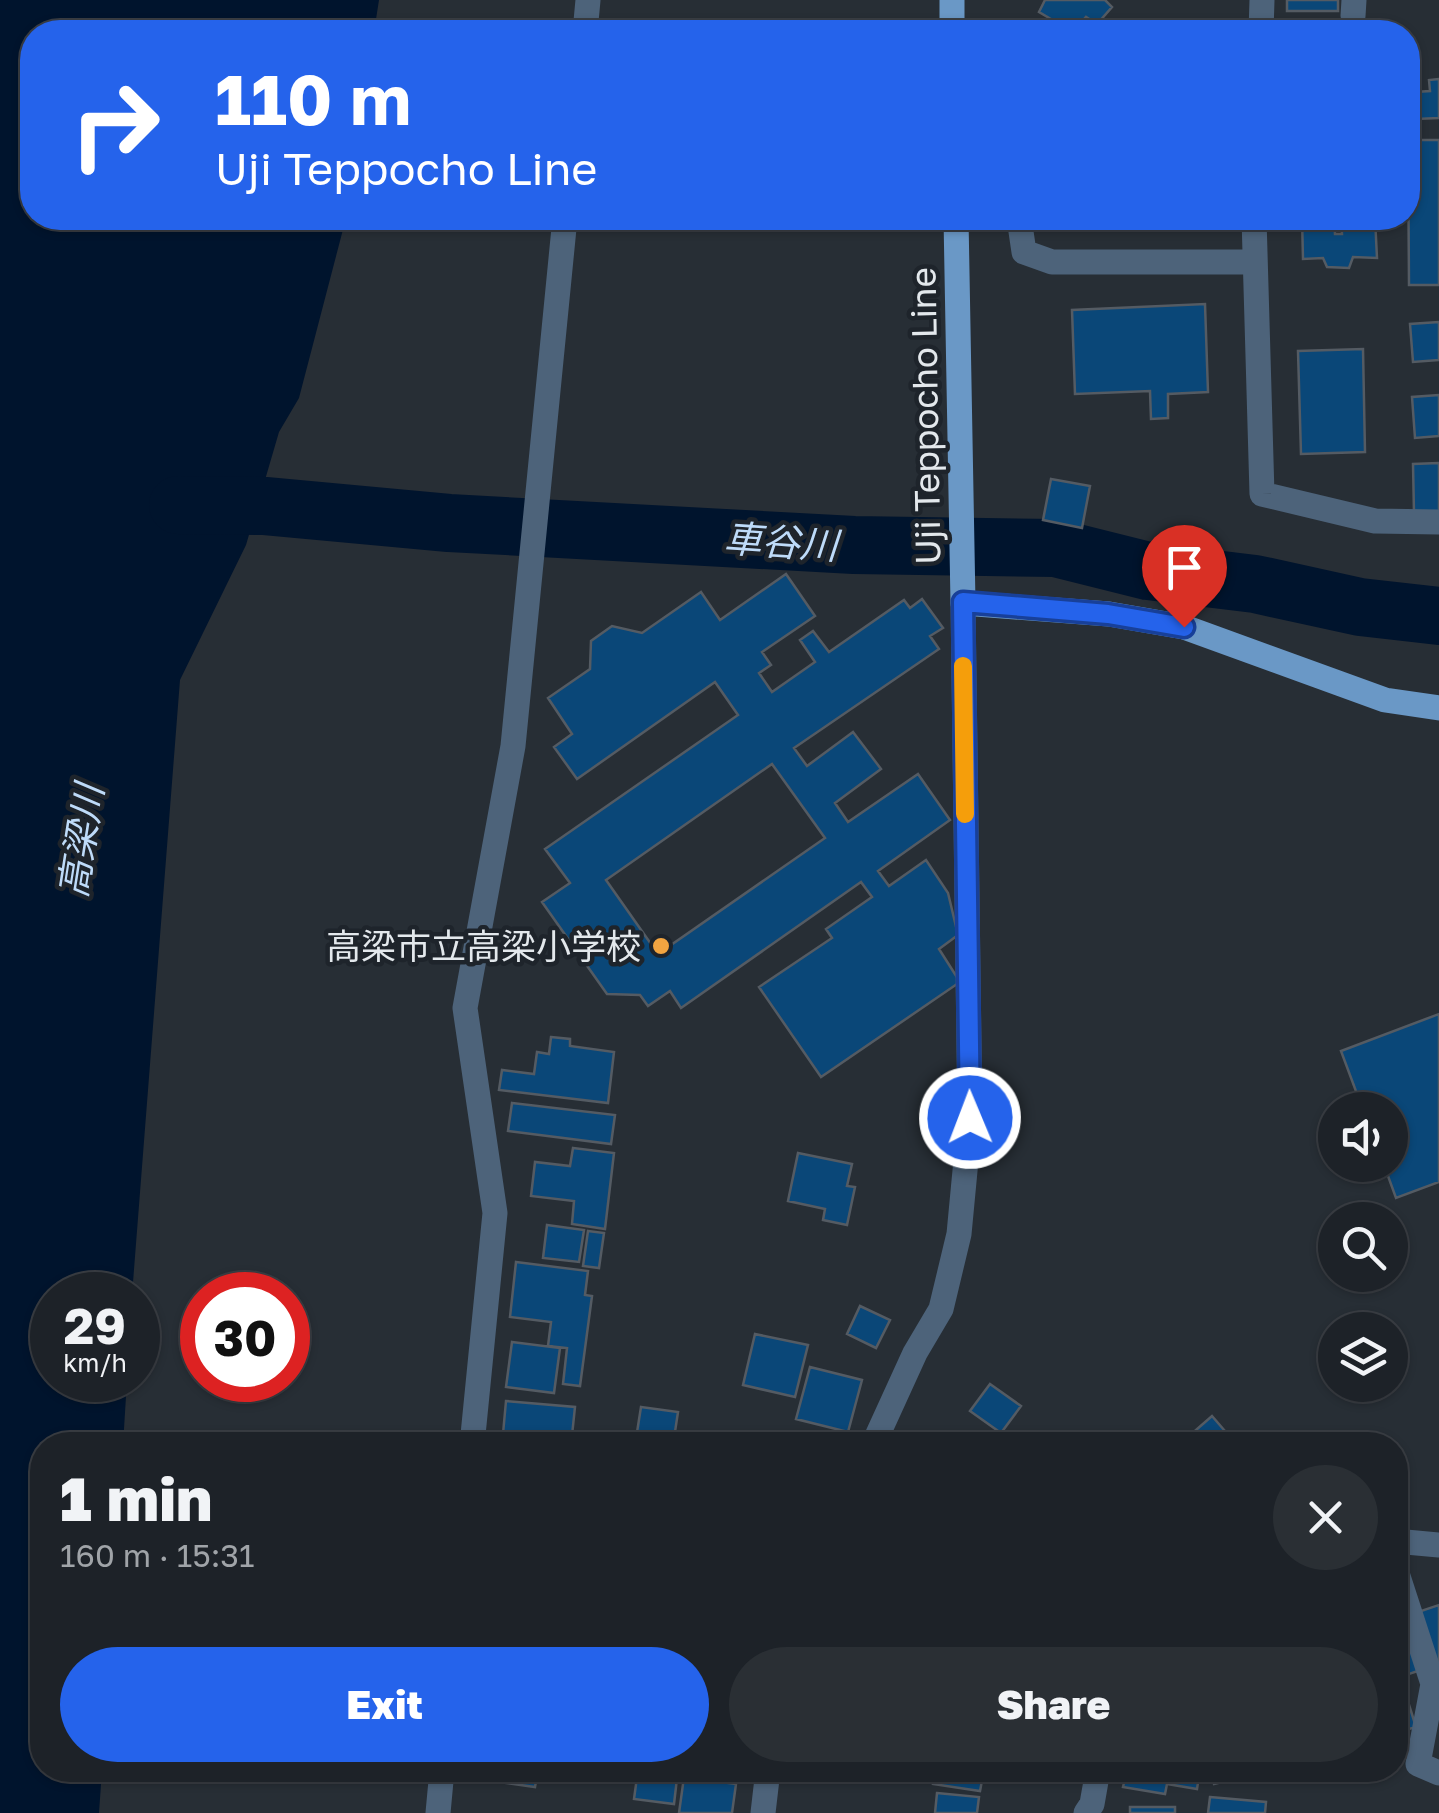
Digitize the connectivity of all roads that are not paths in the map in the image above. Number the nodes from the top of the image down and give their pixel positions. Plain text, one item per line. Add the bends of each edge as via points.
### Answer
1 (564, 230) edge
2 (956, 230) edge
3 (1021, 230) edge
4 (1253, 230) edge
5 (1252, 262) junction
6 (1439, 522) edge
7 (963, 602) junction
8 (1439, 708) edge
9 (473, 1432) edge
10 (879, 1432) edge
11 (1408, 1542) edge
12 (1439, 1545) edge
13 (1408, 1606) edge
14 (1439, 1773) edge
15 (441, 1782) edge
16 (767, 1782) edge
17 (1096, 1782) edge
18 (438, 1813) edge
19 (763, 1813) edge
20 (1086, 1813) edge

1 - 9 street via 513,746 465,1008 494,1213
2 - 7 main road, Uji Teppocho Line
3 - 5 street via 1024,252 1052,262
4 - 5 street
5 - 6 street via 1262,494 1375,521
7 - 8 main road, Uji Teppocho Line via 1184,627 1385,700
7 - 10 street via 970,1118 959,1234 941,1309
11 - 12 street
13 - 14 street via 1434,1684 1418,1764
15 - 18 street
16 - 19 street
17 - 20 street

